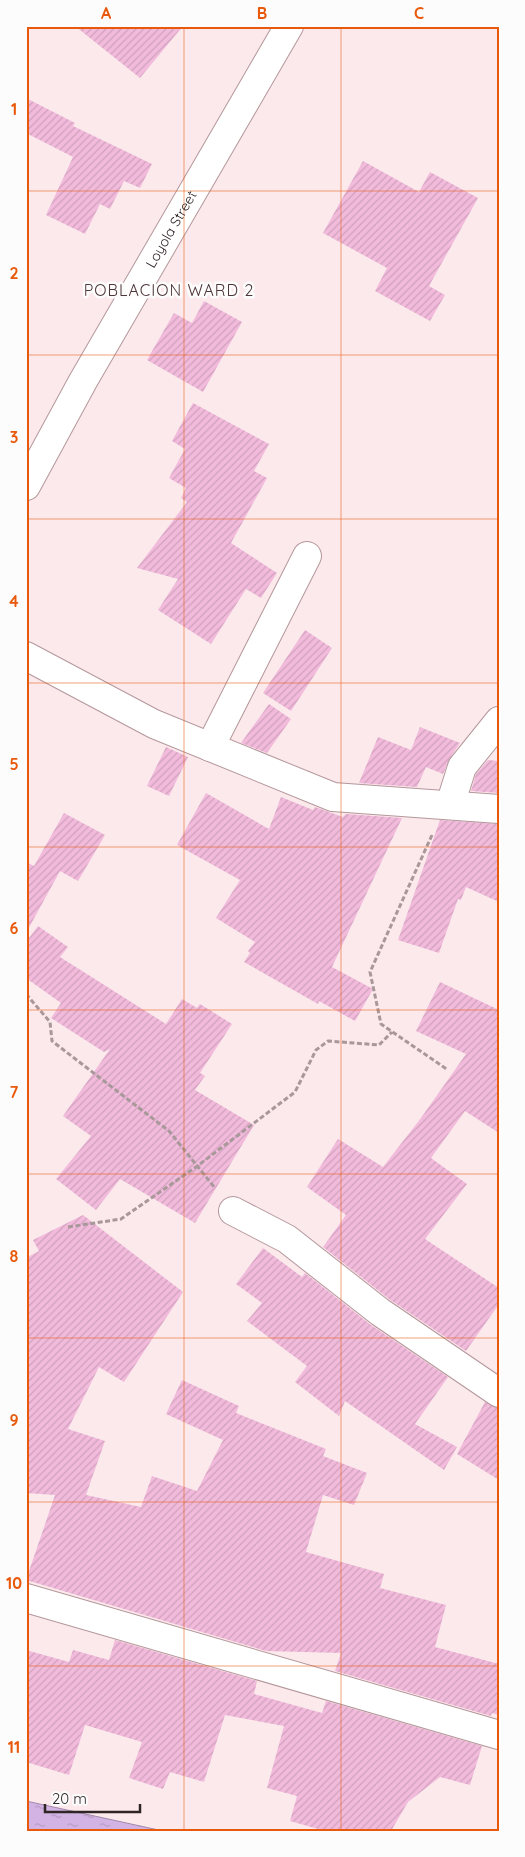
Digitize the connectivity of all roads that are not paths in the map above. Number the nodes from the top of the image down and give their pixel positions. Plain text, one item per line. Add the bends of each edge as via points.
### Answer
1 (289, 26) edge
2 (26, 486) edge
3 (307, 556) dead end
4 (26, 656) edge
5 (499, 721) edge
6 (210, 747) junction
7 (448, 805) junction
8 (499, 809) edge
9 (233, 1211) road end
10 (499, 1393) edge
11 (26, 1598) edge
12 (499, 1735) edge

1 - 2 street, Loyola Street via 82,381
3 - 6 street
4 - 6 street via 154,724
5 - 7 street via 462,766
6 - 7 street via 333,796
7 - 8 street
9 - 10 street via 287,1239 380,1312
11 - 12 street

